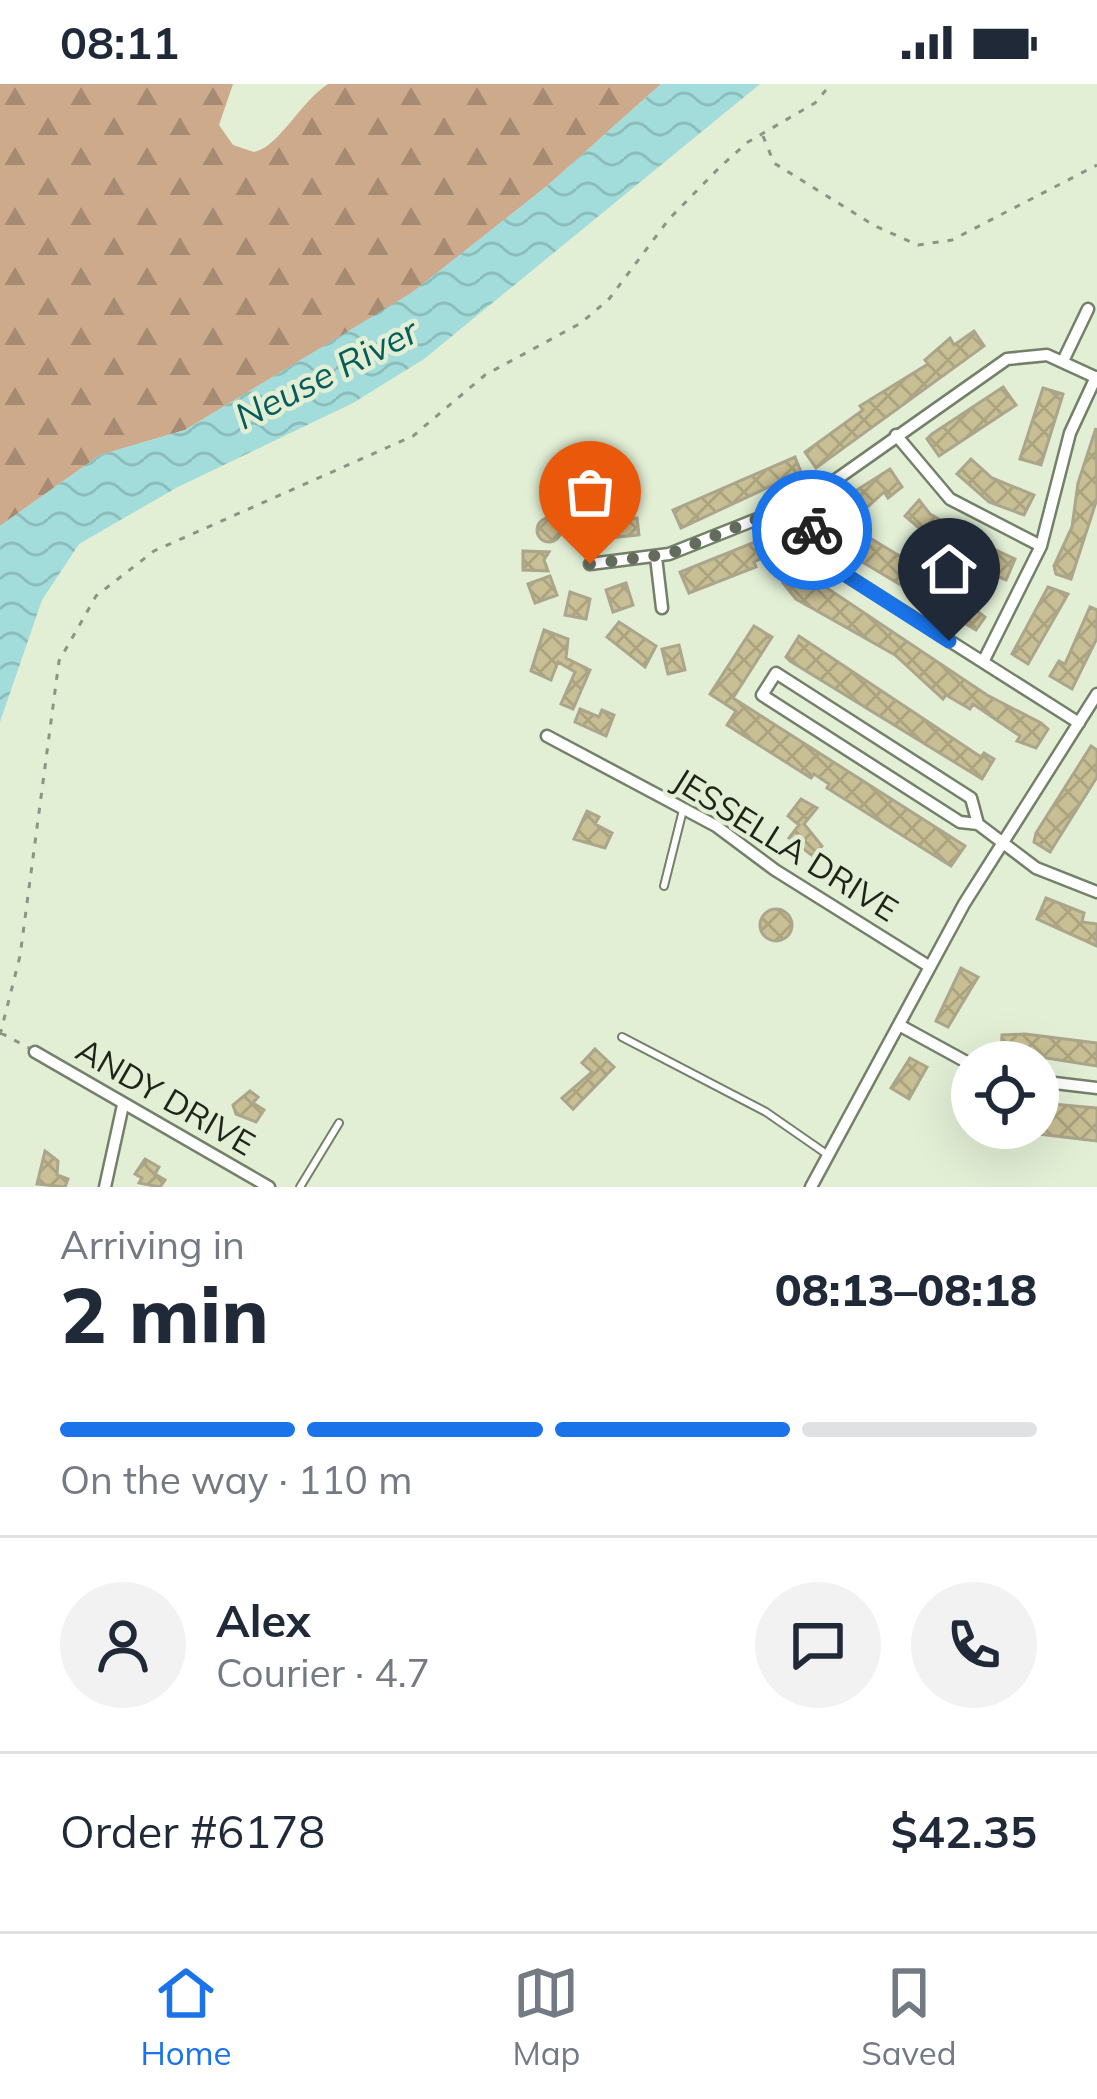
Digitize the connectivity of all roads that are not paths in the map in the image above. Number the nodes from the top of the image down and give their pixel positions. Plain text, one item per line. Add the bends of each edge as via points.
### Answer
1 (1088, 309) dead end
2 (1063, 361) junction
3 (1096, 378) edge
4 (896, 435) junction
5 (799, 502) junction
6 (1042, 546) junction
7 (656, 557) junction
8 (590, 564) dead end
9 (662, 608) dead end
10 (983, 662) junction
11 (1097, 694) edge
12 (1079, 722) junction
13 (548, 736) dead end
14 (683, 807) junction
15 (978, 824) junction
16 (1001, 843) junction
17 (664, 886) dead end
18 (1097, 892) edge
19 (930, 967) junction
20 (898, 1025) junction
21 (622, 1037) dead end
22 (35, 1052) road end
23 (951, 1054) edge
24 (1059, 1084) edge
25 (1097, 1088) edge
26 (123, 1105) junction
27 (339, 1123) dead end
28 (828, 1155) junction
29 (105, 1187) edge
30 (269, 1187) edge
31 (301, 1187) edge
32 (811, 1187) edge

1 - 2 street
2 - 3 street
2 - 4 street via 1007,359
3 - 6 street via 1070,434
4 - 5 street
4 - 6 street via 950,499
5 - 7 street
5 - 10 street via 838,570
6 - 10 street
7 - 8 street
7 - 9 street
10 - 12 street
11 - 12 street
12 - 16 street
13 - 14 street, JESSELLA DRIVE
14 - 17 lane
14 - 19 street, JESSELLA DRIVE
15 - 15 street via 960,790 776,673 762,695 960,822
15 - 16 street
16 - 18 street via 1054,878
16 - 19 street
19 - 20 street
20 - 23 street
20 - 28 street
21 - 28 lane via 766,1112
22 - 26 street, ANDY DRIVE
24 - 25 street
26 - 29 street
26 - 30 street, ANDY DRIVE
27 - 31 lane
28 - 32 street

